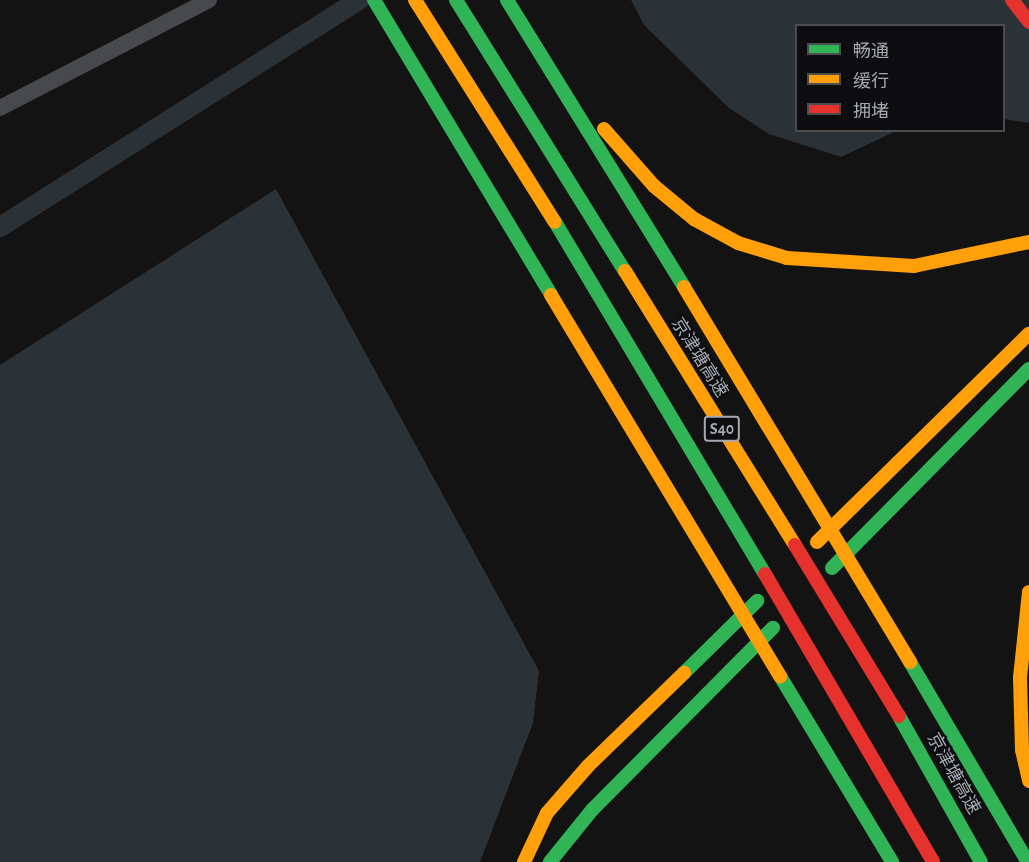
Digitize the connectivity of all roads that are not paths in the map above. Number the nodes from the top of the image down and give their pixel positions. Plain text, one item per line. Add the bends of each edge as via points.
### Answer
1 (209, 0) edge
2 (374, 0) edge
3 (415, 0) edge
4 (456, 0) edge
5 (508, 0) edge
6 (1012, 0) edge
7 (1029, 22) edge
8 (0, 108) edge
9 (1029, 242) edge
10 (1029, 334) edge
11 (1029, 369) edge
12 (1029, 592) edge
13 (813, 729) junction
14 (1029, 781) edge
15 (870, 852) dead end
16 (524, 862) edge
17 (550, 862) edge
18 (892, 862) edge
19 (933, 862) edge
20 (981, 862) edge
21 (1028, 862) edge

1 - 8 street
2 - 13 highway
3 - 19 highway, S40 via 613,314
4 - 20 highway, 京津塘高速 / S40 via 883,686
5 - 9 highway via 609,135 654,186 694,219 738,243 787,258 914,266
5 - 21 highway via 802,478
6 - 7 highway
10 - 16 highway via 588,766 547,813
11 - 17 highway via 592,810
12 - 14 highway via 1020,678 1022,750
13 - 15 highway
13 - 18 highway

